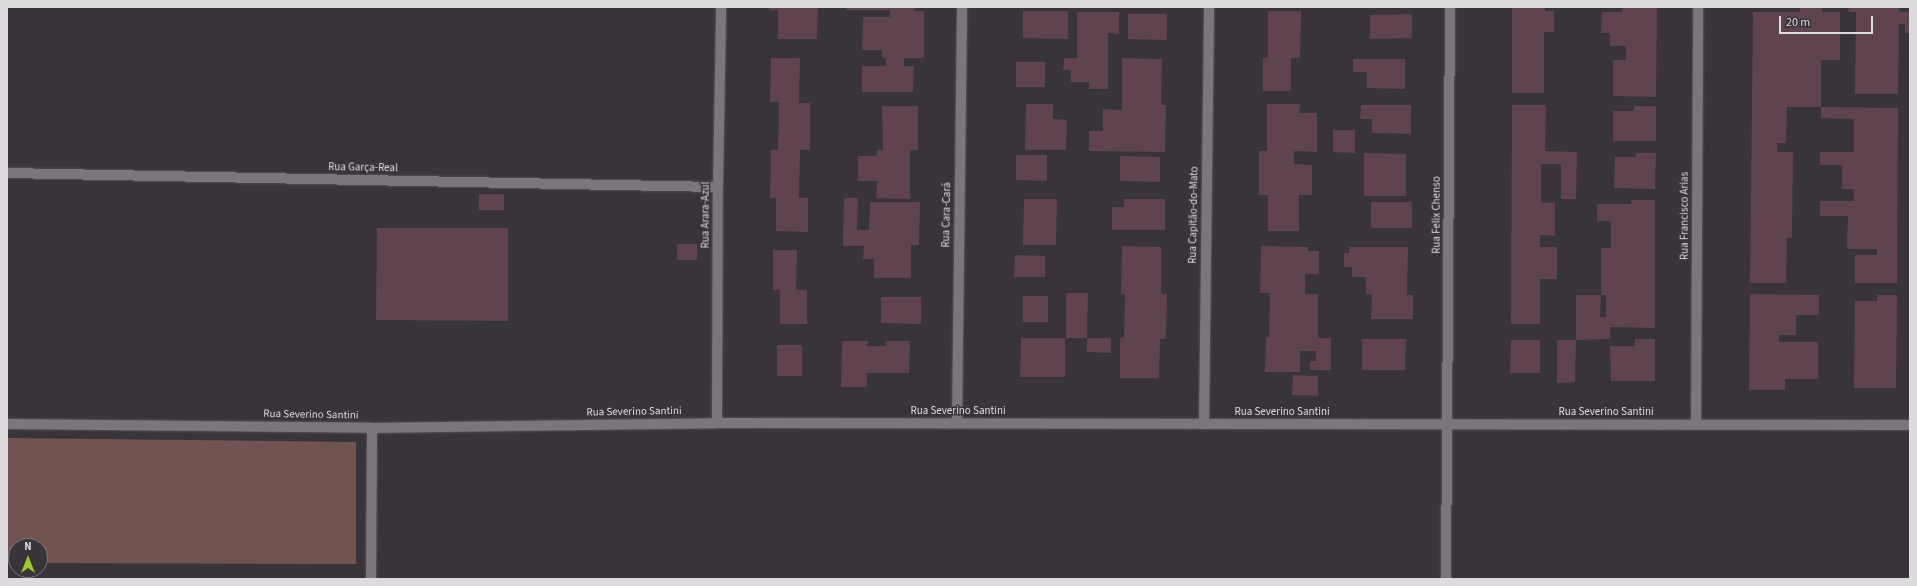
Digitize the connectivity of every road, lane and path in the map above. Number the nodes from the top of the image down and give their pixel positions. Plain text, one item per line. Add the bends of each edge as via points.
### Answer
1 (721, 7) edge
2 (962, 7) edge
3 (1209, 7) edge
4 (1450, 7) edge
5 (1698, 7) edge
6 (7, 173) edge
7 (718, 187) junction
8 (717, 423) junction
9 (957, 423) junction
10 (7, 424) edge
11 (1204, 424) junction
12 (1448, 424) junction
13 (1696, 424) junction
14 (1910, 425) edge
15 (372, 428) junction
16 (371, 579) edge
17 (1446, 579) edge

1 - 7 street, Rua Arara-Azul
2 - 9 street, Rua Cara-Cará
3 - 11 street, Rua Capitão-do-Mato
4 - 12 street, Rua Felix Chenso
5 - 13 street, Rua Francisco Arias
6 - 7 street, Rua Garça-Real
7 - 8 street, Rua Arara-Azul
8 - 9 street, Rua Severino Santini
8 - 15 street, Rua Severino Santini
9 - 11 street, Rua Severino Santini
10 - 15 street, Rua Severino Santini
11 - 12 street, Rua Severino Santini
12 - 13 street, Rua Severino Santini
12 - 17 street, Rua Felix Chenso
13 - 14 street, Rua Severino Santini
15 - 16 street

